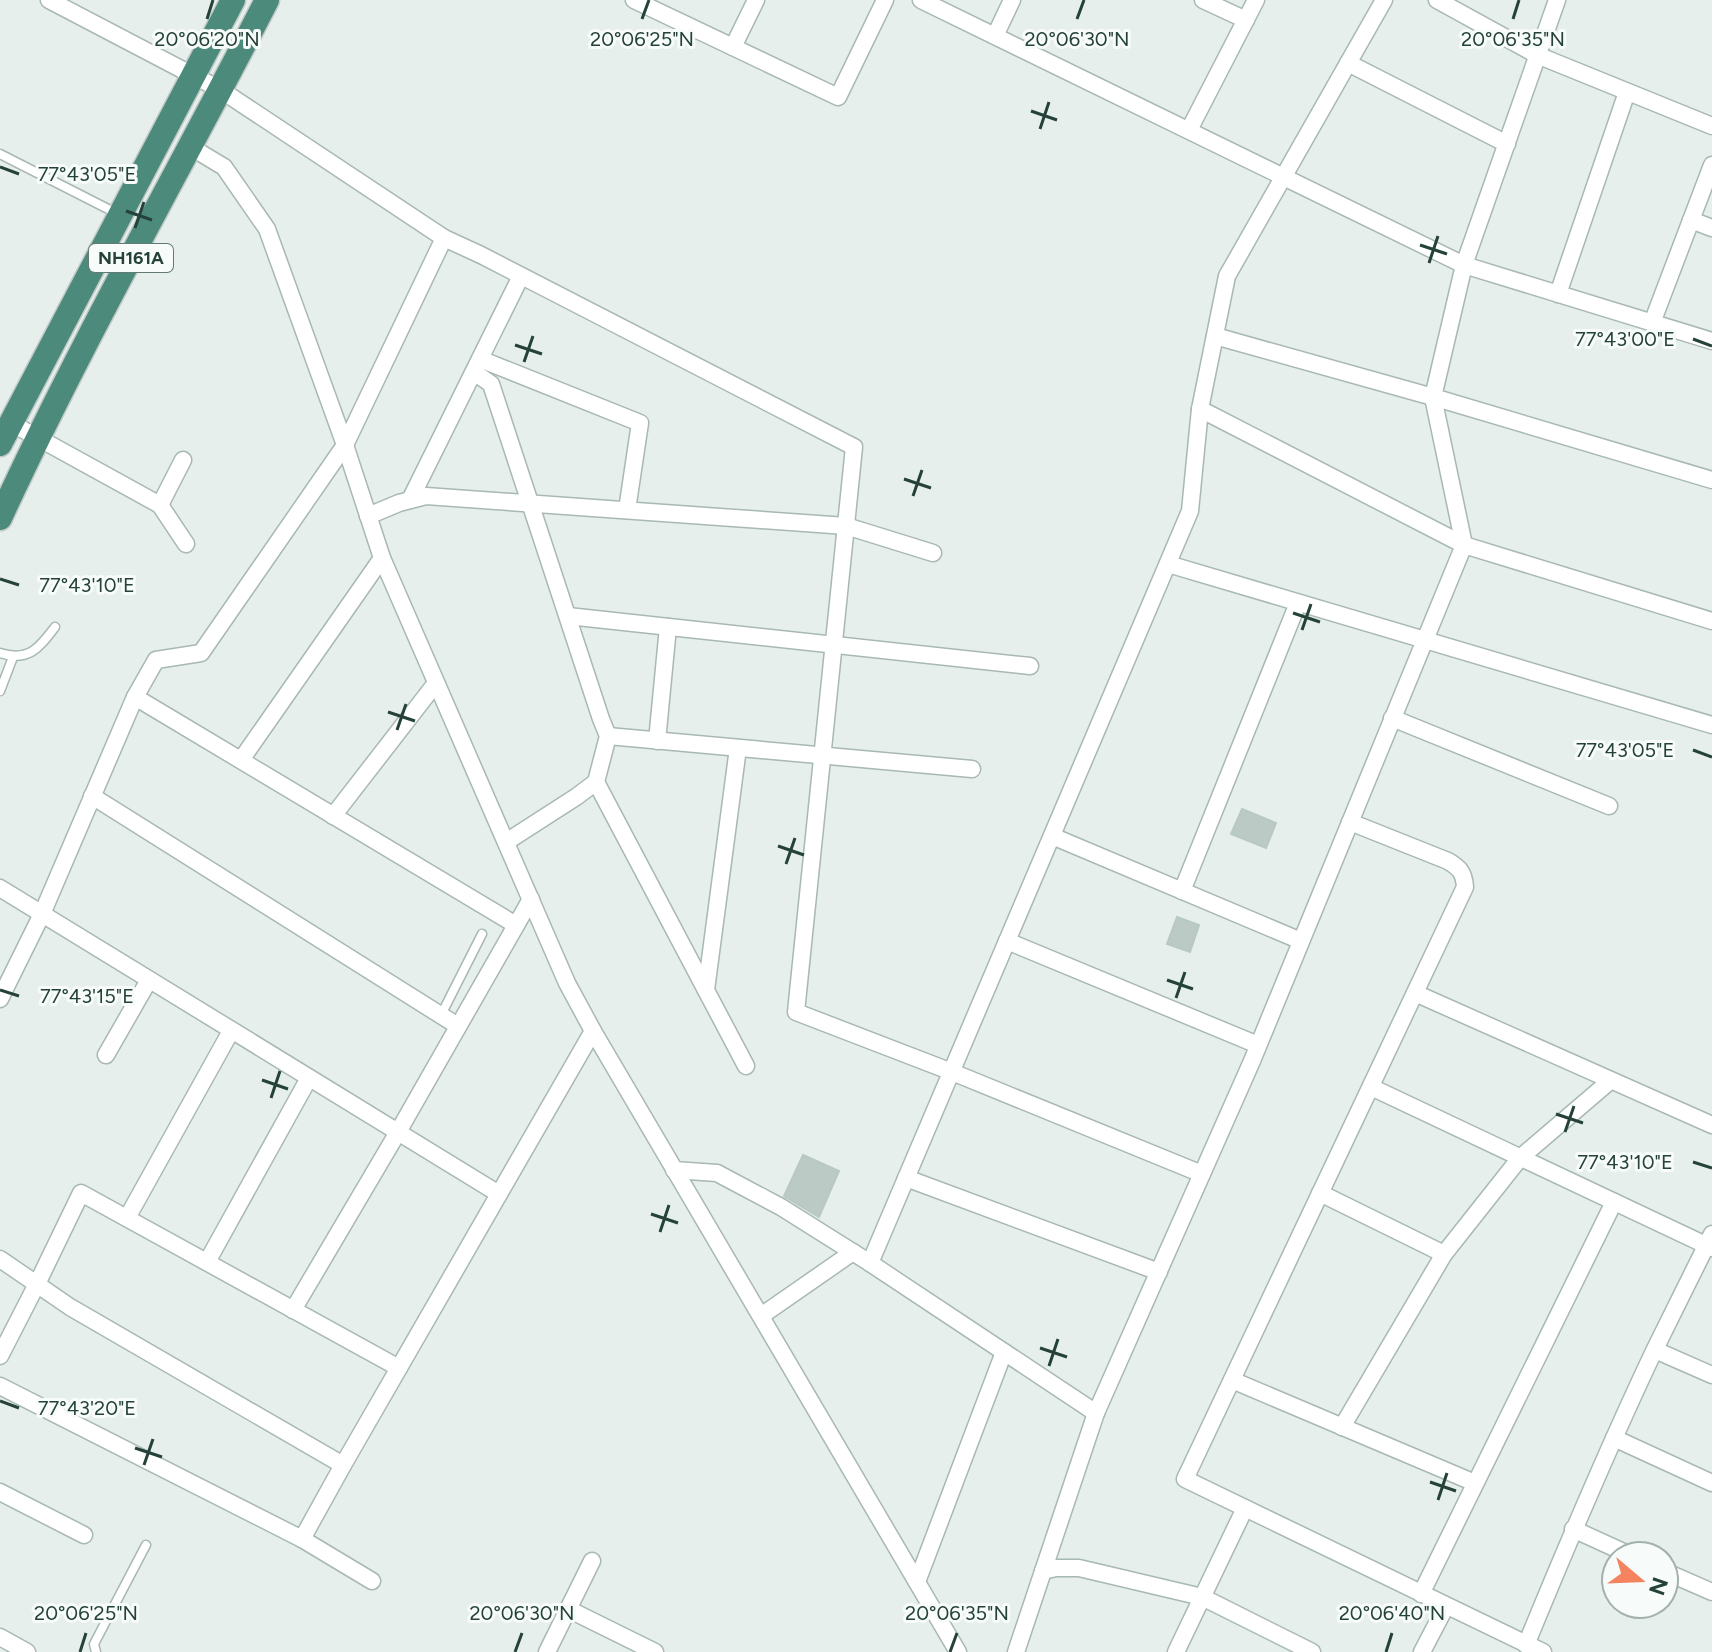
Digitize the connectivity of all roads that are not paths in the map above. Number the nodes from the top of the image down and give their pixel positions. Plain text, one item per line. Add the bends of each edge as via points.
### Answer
1 (49, 0) edge
2 (233, 0) edge
3 (267, 0) edge
4 (634, 0) edge
5 (756, 0) edge
6 (885, 0) edge
7 (921, 0) edge
8 (1012, 0) edge
9 (1203, 0) edge
10 (1256, 0) edge
11 (1384, 0) edge
12 (1437, 0) edge
13 (1557, 0) edge
14 (1246, 20) junction
15 (995, 36) junction
16 (733, 47) junction
17 (1537, 55) junction
18 (1348, 63) junction
19 (193, 75) junction
20 (221, 90) junction
21 (1627, 92) junction
22 (1712, 126) edge
23 (1189, 130) junction
24 (1507, 144) junction
25 (189, 146) junction
26 (0, 154) edge
27 (1712, 165) edge
28 (1283, 175) junction
29 (120, 215) junction
30 (1691, 220) junction
31 (1712, 228) edge
32 (444, 238) junction
33 (1464, 265) junction
34 (521, 276) junction
35 (1558, 294) junction
36 (1652, 323) junction
37 (1215, 336) junction
38 (1712, 341) edge
39 (477, 365) junction
40 (1433, 397) junction
41 (1200, 409) junction
42 (5, 434) edge
43 (37, 438) junction
44 (345, 445) junction
45 (183, 460) dead end
46 (1712, 480) edge
47 (410, 500) junction
48 (529, 503) junction
49 (160, 505) junction
50 (627, 510) junction
51 (368, 516) junction
52 (0, 518) edge
53 (846, 526) junction
54 (186, 544) dead end
55 (1464, 545) junction
56 (933, 553) dead end
57 (382, 558) junction
58 (1168, 564) junction
59 (1298, 603) junction
60 (568, 616) junction
61 (1712, 621) edge
62 (55, 627) dead end
63 (668, 627) junction
64 (1424, 640) junction
65 (834, 645) junction
66 (0, 653) edge
67 (13, 657) junction
68 (1030, 666) dead end
69 (436, 683) junction
70 (0, 691) edge
71 (135, 697) junction
72 (1392, 718) junction
73 (1712, 725) edge
74 (608, 736) junction
75 (657, 741) junction
76 (738, 748) junction
77 (823, 756) junction
78 (241, 760) junction
79 (972, 769) dead end
80 (596, 782) junction
81 (92, 796) junction
82 (1609, 806) dead end
83 (333, 816) junction
84 (1350, 822) junction
85 (1052, 836) junction
86 (506, 842) junction
87 (0, 888) edge
88 (1182, 891) junction
89 (531, 899) junction
90 (42, 914) junction
91 (516, 925) junction
92 (482, 934) dead end
93 (1007, 941) junction
94 (1301, 941) junction
95 (149, 980) junction
96 (706, 990) junction
97 (1415, 993) junction
98 (0, 999) edge
99 (441, 1015) junction
100 (458, 1026) junction
101 (231, 1031) junction
102 (593, 1031) junction
103 (1258, 1045) junction
104 (106, 1055) dead end
105 (746, 1066) dead end
106 (952, 1072) junction
107 (309, 1078) junction
108 (1610, 1081) junction
109 (1371, 1087) junction
110 (1712, 1125) edge
111 (398, 1132) junction
112 (1520, 1158) junction
113 (674, 1170) junction
114 (1202, 1174) junction
115 (906, 1178) junction
116 (1320, 1193) junction
117 (499, 1194) junction
118 (1614, 1202) junction
119 (127, 1218) junction
120 (1710, 1243) edge
121 (853, 1252) junction
122 (1444, 1254) junction
123 (0, 1259) edge
124 (207, 1262) junction
125 (870, 1263) junction
126 (1159, 1272) junction
127 (37, 1284) junction
128 (293, 1310) junction
129 (761, 1316) junction
130 (1655, 1350) junction
131 (1004, 1352) junction
132 (0, 1356) edge
133 (399, 1368) junction
134 (1712, 1375) edge
135 (1232, 1380) junction
136 (0, 1386) edge
137 (1096, 1413) junction
138 (1342, 1427) junction
139 (1614, 1438) junction
140 (343, 1465) junction
141 (1475, 1483) junction
142 (1712, 1483) edge
143 (0, 1492) edge
144 (1245, 1508) junction
145 (1573, 1529) junction
146 (84, 1535) dead end
147 (302, 1539) junction
148 (1600, 1541) edge
149 (146, 1545) dead end
150 (592, 1561) dead end
151 (1043, 1571) junction
152 (1680, 1578) edge
153 (372, 1581) dead end
154 (917, 1582) junction
155 (1712, 1592) edge
156 (1421, 1594) junction
157 (1202, 1597) junction
158 (1446, 1606) junction
159 (568, 1609) junction
160 (0, 1637) edge
161 (1526, 1645) junction
162 (27, 1652) edge
163 (96, 1652) edge
164 (547, 1652) edge
165 (655, 1652) edge
166 (958, 1652) edge
167 (1016, 1652) edge
168 (1176, 1652) edge
169 (1312, 1652) edge
170 (1422, 1652) edge
171 (1543, 1652) edge

1 - 19 street
2 - 19 highway, NH161A
3 - 20 highway, NH161A
4 - 16 street
5 - 16 street
6 - 16 street via 838,97
7 - 15 street
8 - 15 street
9 - 14 street
10 - 14 street
11 - 18 street
12 - 17 street
13 - 17 street
14 - 23 street
15 - 23 street
17 - 21 street
17 - 24 street
18 - 24 street
18 - 28 street
19 - 20 street
19 - 29 highway, NH161A
20 - 25 highway, NH161A
20 - 32 street
21 - 22 street
21 - 35 street
23 - 28 street
24 - 33 street
25 - 43 highway, NH161A
25 - 44 street via 224,167 267,229
26 - 29 lane
27 - 30 street
28 - 33 street
28 - 37 street via 1227,276
29 - 42 highway, NH161A
30 - 31 street
30 - 36 street
32 - 34 street
32 - 44 street
33 - 35 street
33 - 40 street
34 - 39 street
34 - 53 street via 854,447
35 - 36 street
36 - 38 street
37 - 40 street
37 - 41 street
39 - 47 street
39 - 48 street via 491,384
39 - 50 street via 640,423
40 - 46 street
40 - 55 street
41 - 55 street
41 - 58 street via 1190,511
42 - 43 street
43 - 49 street
43 - 52 highway, NH161A
44 - 51 street
44 - 71 street via 201,653 156,660
45 - 49 street
47 - 48 street via 426,496
47 - 51 street
48 - 50 street
48 - 60 street
49 - 54 street
50 - 53 street
51 - 57 street
53 - 56 street
53 - 65 street
55 - 61 street
55 - 64 street
57 - 69 street
57 - 78 street
58 - 59 street
58 - 85 street
59 - 64 street
59 - 88 street
60 - 63 street
60 - 74 street
62 - 67 lane via 39,647
63 - 65 street
63 - 75 street
64 - 72 street
64 - 73 street
65 - 68 street
65 - 77 street
66 - 67 lane
67 - 70 lane
69 - 83 street
69 - 86 street
71 - 78 street
71 - 81 street
72 - 82 street
72 - 84 street
74 - 75 street
74 - 80 street
75 - 76 street
76 - 77 street
76 - 96 street
77 - 79 street
77 - 106 street via 796,1012
78 - 83 street
80 - 86 street
80 - 96 street
81 - 90 street
81 - 99 street
83 - 91 street
84 - 94 street
84 - 97 street via 1448,861 1464,875 1465,887
85 - 88 street
85 - 93 street
86 - 89 street
87 - 90 street
88 - 94 street
89 - 91 street
89 - 102 street
90 - 95 street
90 - 98 street
91 - 100 street
92 - 99 lane
93 - 103 street
93 - 106 street
94 - 103 street
95 - 101 street
95 - 104 street
96 - 105 street
97 - 108 street
97 - 109 street
99 - 100 street
100 - 111 street
101 - 107 street
101 - 119 street
102 - 113 street
102 - 117 street
103 - 114 street
106 - 114 street
106 - 115 street
107 - 111 street
107 - 124 street
108 - 110 street
108 - 112 street
109 - 112 street
109 - 116 street
111 - 117 street
111 - 128 street
112 - 118 street
112 - 122 street
113 - 121 street via 717,1173
113 - 129 street
114 - 126 street
115 - 125 street
115 - 126 street
116 - 122 street
116 - 135 street
117 - 133 street
118 - 120 street
118 - 141 street
119 - 124 street
119 - 127 street via 81,1193
120 - 130 street
121 - 125 street
121 - 129 street
122 - 138 street
123 - 127 street
124 - 128 street
125 - 131 street
126 - 137 street
127 - 132 street
127 - 140 street
128 - 133 street
129 - 154 street
130 - 134 street
130 - 139 street
131 - 137 street
131 - 154 street
133 - 140 street
135 - 138 street
135 - 144 street via 1185,1479
136 - 147 street
137 - 151 street
138 - 141 street
139 - 142 street
139 - 145 street
140 - 147 street
141 - 156 street
143 - 146 street
144 - 156 street
144 - 157 street
145 - 148 street
145 - 161 street
147 - 153 street
149 - 163 lane via 94,1644
150 - 159 street
151 - 157 street via 1079,1568
151 - 167 street
152 - 155 street
154 - 166 street
156 - 158 street
157 - 168 street
157 - 169 street
158 - 161 street
158 - 170 street
159 - 164 street
159 - 165 street
160 - 162 street
161 - 171 street

